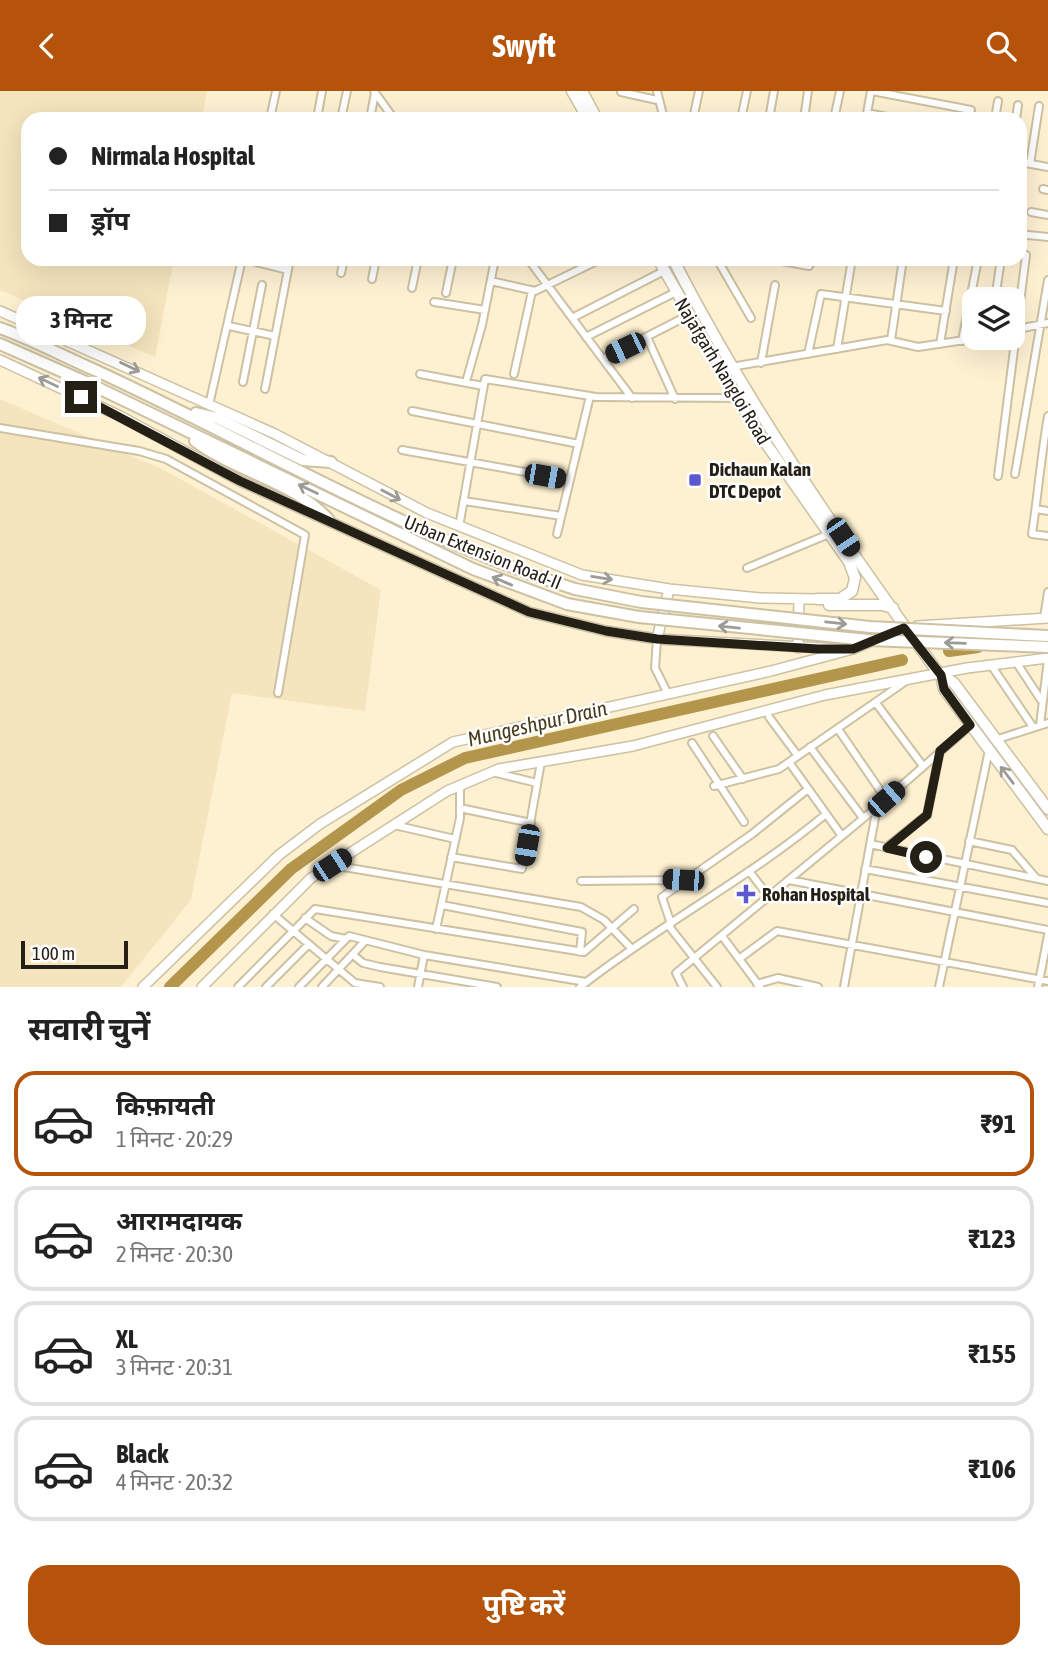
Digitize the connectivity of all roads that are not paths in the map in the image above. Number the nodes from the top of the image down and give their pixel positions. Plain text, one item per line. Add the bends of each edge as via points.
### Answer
1 (276, 91) edge
2 (322, 91) edge
3 (347, 91) edge
4 (572, 91) edge
5 (582, 91) edge
6 (657, 91) edge
7 (699, 91) edge
8 (747, 91) edge
9 (774, 91) edge
10 (808, 91) edge
11 (840, 91) edge
12 (871, 91) edge
13 (374, 92) edge
14 (621, 92) edge
15 (657, 100) junction
16 (998, 101) dead end
17 (1018, 105) dead end
18 (1039, 106) dead end
19 (971, 110) dead end
20 (272, 112) edge
21 (318, 112) edge
22 (342, 112) edge
23 (371, 112) edge
24 (389, 112) edge
25 (584, 112) edge
26 (593, 112) edge
27 (661, 112) edge
28 (693, 112) edge
29 (742, 112) edge
30 (770, 112) edge
31 (805, 112) edge
32 (836, 112) edge
33 (868, 112) edge
34 (996, 112) edge
35 (1017, 112) edge
36 (1027, 163) edge
37 (1030, 164) junction
38 (1048, 167) edge
39 (1031, 212) dead end
40 (1048, 215) edge
41 (1028, 235) dead end
42 (1048, 237) edge
43 (242, 266) edge
44 (272, 266) edge
45 (289, 266) edge
46 (342, 266) edge
47 (375, 266) edge
48 (417, 266) edge
49 (452, 266) edge
50 (494, 266) edge
51 (536, 266) edge
52 (587, 266) edge
53 (662, 266) edge
54 (677, 266) edge
55 (721, 266) edge
56 (851, 266) edge
57 (902, 266) edge
58 (953, 266) edge
59 (977, 266) edge
60 (1000, 266) edge
61 (1025, 266) edge
62 (288, 270) junction
63 (664, 271) junction
64 (341, 273) dead end
65 (372, 279) dead end
66 (1048, 280) edge
67 (491, 281) junction
68 (262, 285) dead end
69 (547, 285) junction
70 (775, 285) dead end
71 (973, 287) edge
72 (997, 287) edge
73 (1022, 287) edge
74 (412, 288) dead end
75 (532, 291) junction
76 (676, 292) junction
77 (446, 293) dead end
78 (846, 296) junction
79 (434, 302) dead end
80 (896, 303) junction
81 (485, 310) junction
82 (0, 311) edge
83 (946, 311) junction
84 (689, 315) junction
85 (572, 318) junction
86 (751, 318) dead end
87 (1044, 324) edge
88 (229, 326) junction
89 (1025, 327) edge
90 (0, 328) edge
91 (253, 331) junction
92 (275, 336) junction
93 (586, 337) junction
94 (648, 337) junction
95 (891, 340) junction
96 (962, 341) edge
97 (0, 344) edge
98 (940, 344) junction
99 (837, 349) junction
100 (1013, 350) edge
101 (808, 354) junction
102 (603, 359) junction
103 (0, 360) edge
104 (761, 363) junction
105 (731, 367) junction
106 (720, 372) junction
107 (514, 373) dead end
108 (420, 374) dead end
109 (243, 382) dead end
110 (466, 382) junction
111 (483, 386) junction
112 (265, 389) dead end
113 (590, 396) junction
114 (632, 398) junction
115 (674, 399) junction
116 (743, 399) junction
117 (209, 405) junction
118 (412, 411) dead end
119 (186, 413) junction
120 (1048, 416) edge
121 (478, 423) junction
122 (176, 426) junction
123 (0, 428) edge
124 (579, 444) junction
125 (402, 450) dead end
126 (200, 460) junction
127 (331, 462) junction
128 (471, 463) junction
129 (789, 468) junction
130 (194, 471) junction
131 (1015, 474) dead end
132 (998, 476) dead end
133 (570, 480) junction
134 (1040, 485) junction
135 (1048, 487) edge
136 (464, 501) junction
137 (1036, 509) junction
138 (1048, 511) edge
139 (561, 516) junction
140 (329, 520) junction
141 (459, 527) junction
142 (557, 534) dead end
143 (829, 534) junction
144 (1048, 536) edge
145 (747, 568) dead end
146 (669, 589) junction
147 (1048, 592) edge
148 (799, 599) junction
149 (817, 599) junction
150 (894, 608) junction
151 (1046, 618) edge
152 (906, 628) junction
153 (1048, 636) edge
154 (657, 639) junction
155 (1048, 646) edge
156 (798, 648) junction
157 (853, 649) junction
158 (1048, 659) edge
159 (1016, 662) junction
160 (991, 665) junction
161 (941, 675) junction
162 (908, 680) junction
163 (278, 693) dead end
164 (668, 694) junction
165 (1041, 700) junction
166 (876, 703) junction
167 (769, 717) dead end
168 (975, 722) junction
169 (1048, 723) edge
170 (1036, 726) junction
171 (838, 729) junction
172 (713, 736) dead end
173 (995, 740) junction
174 (692, 743) dead end
175 (810, 747) junction
176 (989, 750) junction
177 (940, 751) junction
178 (798, 756) junction
179 (541, 761) junction
180 (789, 762) junction
181 (923, 766) junction
182 (491, 772) junction
183 (743, 779) junction
184 (537, 783) junction
185 (460, 785) junction
186 (718, 785) junction
187 (808, 789) junction
188 (886, 799) junction
189 (877, 807) junction
190 (460, 809) junction
191 (1048, 809) edge
192 (826, 814) junction
193 (863, 818) junction
194 (744, 822) dead end
195 (531, 823) junction
196 (394, 825) junction
197 (1048, 829) edge
198 (842, 836) junction
199 (455, 839) junction
200 (969, 841) junction
201 (870, 844) junction
202 (887, 848) junction
203 (451, 857) junction
204 (332, 865) junction
205 (964, 865) junction
206 (865, 869) junction
207 (749, 871) junction
208 (1036, 878) junction
209 (683, 880) junction
210 (789, 880) junction
211 (581, 881) dead end
212 (1048, 881) edge
213 (447, 882) junction
214 (959, 888) junction
215 (860, 896) junction
216 (769, 897) junction
217 (1048, 903) edge
218 (442, 905) junction
219 (634, 909) dead end
220 (273, 914) junction
221 (954, 914) junction
222 (305, 918) junction
223 (670, 924) junction
224 (436, 929) junction
225 (612, 929) junction
226 (293, 931) junction
227 (1048, 933) edge
228 (722, 936) junction
229 (346, 939) junction
230 (364, 942) junction
231 (309, 944) junction
232 (852, 944) junction
233 (630, 947) junction
234 (580, 951) junction
235 (353, 955) junction
236 (424, 955) junction
237 (695, 957) junction
238 (739, 959) junction
239 (329, 960) junction
240 (944, 960) junction
241 (340, 970) junction
242 (421, 974) junction
243 (1048, 981) edge
244 (586, 982) junction
245 (1038, 983) edge
246 (759, 985) edge
247 (143, 987) edge
248 (202, 987) edge
249 (238, 987) edge
250 (266, 987) edge
251 (299, 987) edge
252 (323, 987) edge
253 (380, 987) edge
254 (418, 987) edge
255 (497, 987) edge
256 (580, 987) edge
257 (683, 987) edge
258 (717, 987) edge
259 (818, 987) edge
260 (844, 987) edge
261 (939, 987) edge

1 - 20 street
2 - 21 street
3 - 22 street
4 - 25 main road
5 - 26 main road
6 - 15 street
7 - 28 street
8 - 29 street
9 - 30 street
10 - 31 street
11 - 32 street
12 - 19 street
12 - 33 street
13 - 23 street
13 - 24 street
14 - 15 street
15 - 27 street
16 - 34 street
17 - 35 street
18 - 37 street
36 - 37 street
37 - 38 street
39 - 40 street
41 - 42 street
43 - 88 street
44 - 62 street
45 - 62 street
46 - 64 street
47 - 65 street
48 - 74 street
49 - 77 street
50 - 67 street
51 - 69 street
52 - 69 street
53 - 63 main road, Najafgarh Nangloi Road
54 - 105 main road
55 - 86 street
56 - 78 street
57 - 80 street
58 - 83 street
59 - 71 street
60 - 72 street
61 - 73 street
62 - 92 street
63 - 76 main road, Najafgarh Nangloi Road
63 - 85 street
66 - 87 street
67 - 75 street
67 - 81 street
68 - 91 street
69 - 75 street
69 - 85 street
70 - 104 street
75 - 107 street
76 - 84 main road, Najafgarh Nangloi Road
76 - 93 street
78 - 80 street
78 - 99 street
78 - 101 street via 821,294
79 - 81 street
80 - 83 street
80 - 95 street
81 - 110 street
82 -> 117 street
83 - 98 street
84 - 94 street
84 - 106 main road, Najafgarh Nangloi Road
85 - 93 street
87 - 89 street
87 - 131 street
88 - 91 street
88 - 117 street
90 - 119 highway, Urban Extension Road-II
91 - 92 street
91 - 109 street
92 - 112 street
93 - 102 street
94 - 102 street
94 - 115 street
95 - 98 street via 914,347
95 - 99 street
96 - 98 street
97 - 122 highway, Urban Extension Road-II
99 - 101 street
100 - 132 street
101 - 104 street
102 - 114 street
126 -> 103 street via 120,416
104 - 105 street
105 - 106 street
105 - 116 main road
106 - 116 main road, Najafgarh Nangloi Road
108 - 110 street
110 - 111 street
111 - 113 street via 487,379
111 - 121 street
113 - 114 street
113 - 124 street
114 - 115 street
115 - 116 street
116 - 129 main road, Najafgarh Nangloi Road
117 - 127 street
118 - 121 street
119 - 127 highway via 217,418 303,460
119 -> 153 highway, Urban Extension Road-II, bridge via 467,549 575,589 641,602 870,627
120 - 134 street via 1038,471
121 - 124 street
121 - 128 street
122 - 140 highway via 217,457 314,504
155 -> 122 highway, Urban Extension Road-II, bridge via 868,640 639,617 567,604 473,569
123 - 130 street via 139,451
124 - 133 street
125 - 128 street
126 - 130 street
126 - 140 street
127 -> 141 street
128 - 133 street
128 - 136 street
129 - 143 main road, Najafgarh Nangloi Road
129 - 150 main road
130 - 163 street via 305,535
133 - 139 street
134 - 135 street
134 - 137 street
136 - 139 street
136 - 141 street
137 - 138 street
137 - 144 street via 1032,534
139 - 142 street
140 - 154 street via 529,612
141 -> 146 street via 582,575
143 - 145 street
143 - 149 main road, Najafgarh Nangloi Road via 849,562 855,584 840,599
146 - 148 street
146 - 154 street
147 - 151 street
148 - 149 street
148 - 156 street
149 - 150 main road via 829,605
150 - 152 main road
151 - 152 street
152 - 157 street
152 - 161 main road
154 - 156 street
154 - 164 street via 655,668
156 - 157 street
157 - 164 street
158 - 159 street
158 - 165 street
159 - 160 street
159 - 165 street
160 - 161 street
160 - 170 street
161 - 162 street
161 - 168 main road via 954,683
162 - 166 street
162 - 179 street via 825,695 633,745
164 - 247 street via 453,742 320,824 279,855
165 - 170 street
166 - 171 street
166 - 181 street
167 - 178 street
168 - 173 main road
168 - 176 main road
168 - 177 street
169 - 170 street
170 - 173 street
171 - 175 street
171 - 188 street
172 - 183 street
173 - 191 main road
174 - 186 street
175 - 178 street
175 - 193 street
197 -> 176 main road
176 - 200 street
177 - 181 street
177 - 202 street via 927,815
178 - 180 street
179 - 182 street
179 - 184 street
180 - 183 street
180 - 187 street
181 - 188 street
182 - 184 street
182 - 185 street
183 - 186 street
184 - 195 street
185 - 190 street
185 - 196 street
186 - 194 street
187 - 192 street
187 - 209 street
188 - 189 street
189 - 193 street
189 - 201 street
190 - 195 street
190 - 199 street
192 - 198 street
192 - 207 street
193 - 198 street
195 - 203 street via 520,870
196 - 199 street
196 - 204 street
198 - 210 street
199 - 203 street
200 - 205 street
200 - 208 street via 1012,850
201 - 202 street
201 - 206 street
202 - 205 street
203 - 213 street
204 - 213 street
204 - 220 street
205 - 208 street
205 - 214 street
206 - 214 street
206 - 215 street
207 - 216 street
207 - 223 street
208 - 212 street
209 - 211 street
209 - 223 street via 662,897
210 - 215 street
210 - 216 street
213 - 218 street
213 - 225 street via 581,907 596,913
214 - 217 street
214 - 221 street
215 - 221 street
215 - 232 street
216 - 228 street
218 - 224 street
218 - 234 street via 582,932
219 - 225 street
220 - 226 street
220 - 248 street
221 - 227 street
221 - 240 street
222 - 224 street via 318,909
222 - 226 street
222 - 229 street via 331,936
223 - 233 street
223 - 237 street
224 - 234 street
225 - 233 street
225 - 234 street
226 - 231 street
226 - 249 street
227 - 245 street
228 - 237 street
228 - 238 street
229 - 230 street
229 - 239 street
230 - 235 street
230 - 236 street
231 - 239 street
231 - 250 street
232 - 238 street via 775,932
232 - 240 street
232 - 260 street
233 - 244 street
235 - 241 street
235 - 242 street via 363,963
236 - 242 street
236 - 244 street
237 - 257 street via 675,974
237 - 258 street
238 - 246 street
239 - 241 street
239 - 251 street
240 - 245 street
240 - 261 street
241 - 252 street
241 - 253 street via 357,984
242 - 254 street
242 - 255 street
243 - 245 street
244 - 256 street
246 - 259 street via 778,978

